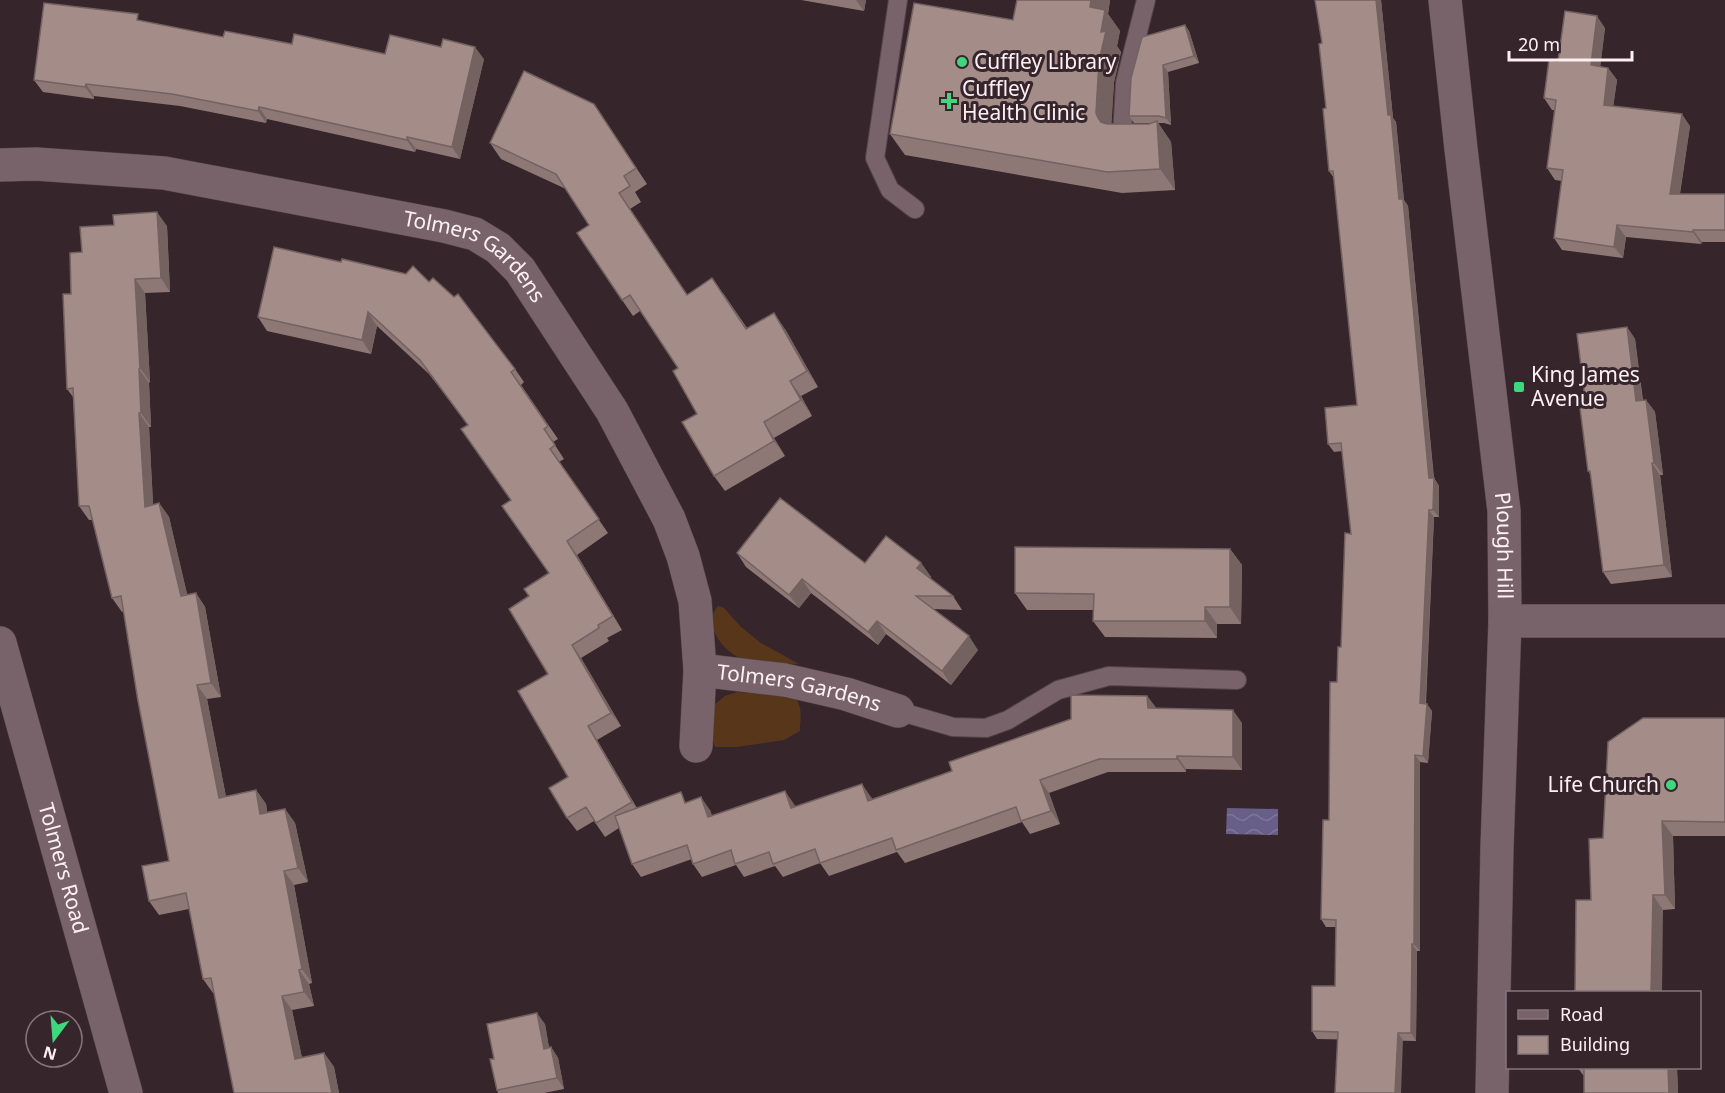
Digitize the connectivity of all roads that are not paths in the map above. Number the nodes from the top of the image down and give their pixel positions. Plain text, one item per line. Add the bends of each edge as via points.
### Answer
1 (898, 0) edge
2 (1146, 0) edge
3 (1445, 0) edge
4 (1154, 134) edge
5 (0, 165) edge
6 (915, 209) dead end
7 (1505, 621) junction
8 (1725, 621) edge
9 (0, 643) edge
10 (700, 670) junction
11 (1237, 680) dead end
12 (898, 711) joint
13 (696, 746) dead end
14 (126, 1093) edge
15 (1492, 1093) edge

1 - 6 lane via 875,158 890,190
2 - 4 lane via 1125,83 1122,134
3 - 7 street, Plough Hill via 1504,511
5 - 10 street, Tolmers Gardens via 164,173 444,226 476,234 498,248 520,270 612,411 669,519 695,601
7 - 8 street
7 - 15 street, Plough Hill
9 - 14 street, Tolmers Road
10 - 12 street, Tolmers Gardens via 785,680
10 - 13 street, Tolmers Gardens
11 - 12 lane via 1109,676 1058,690 1008,720 986,728 953,728

